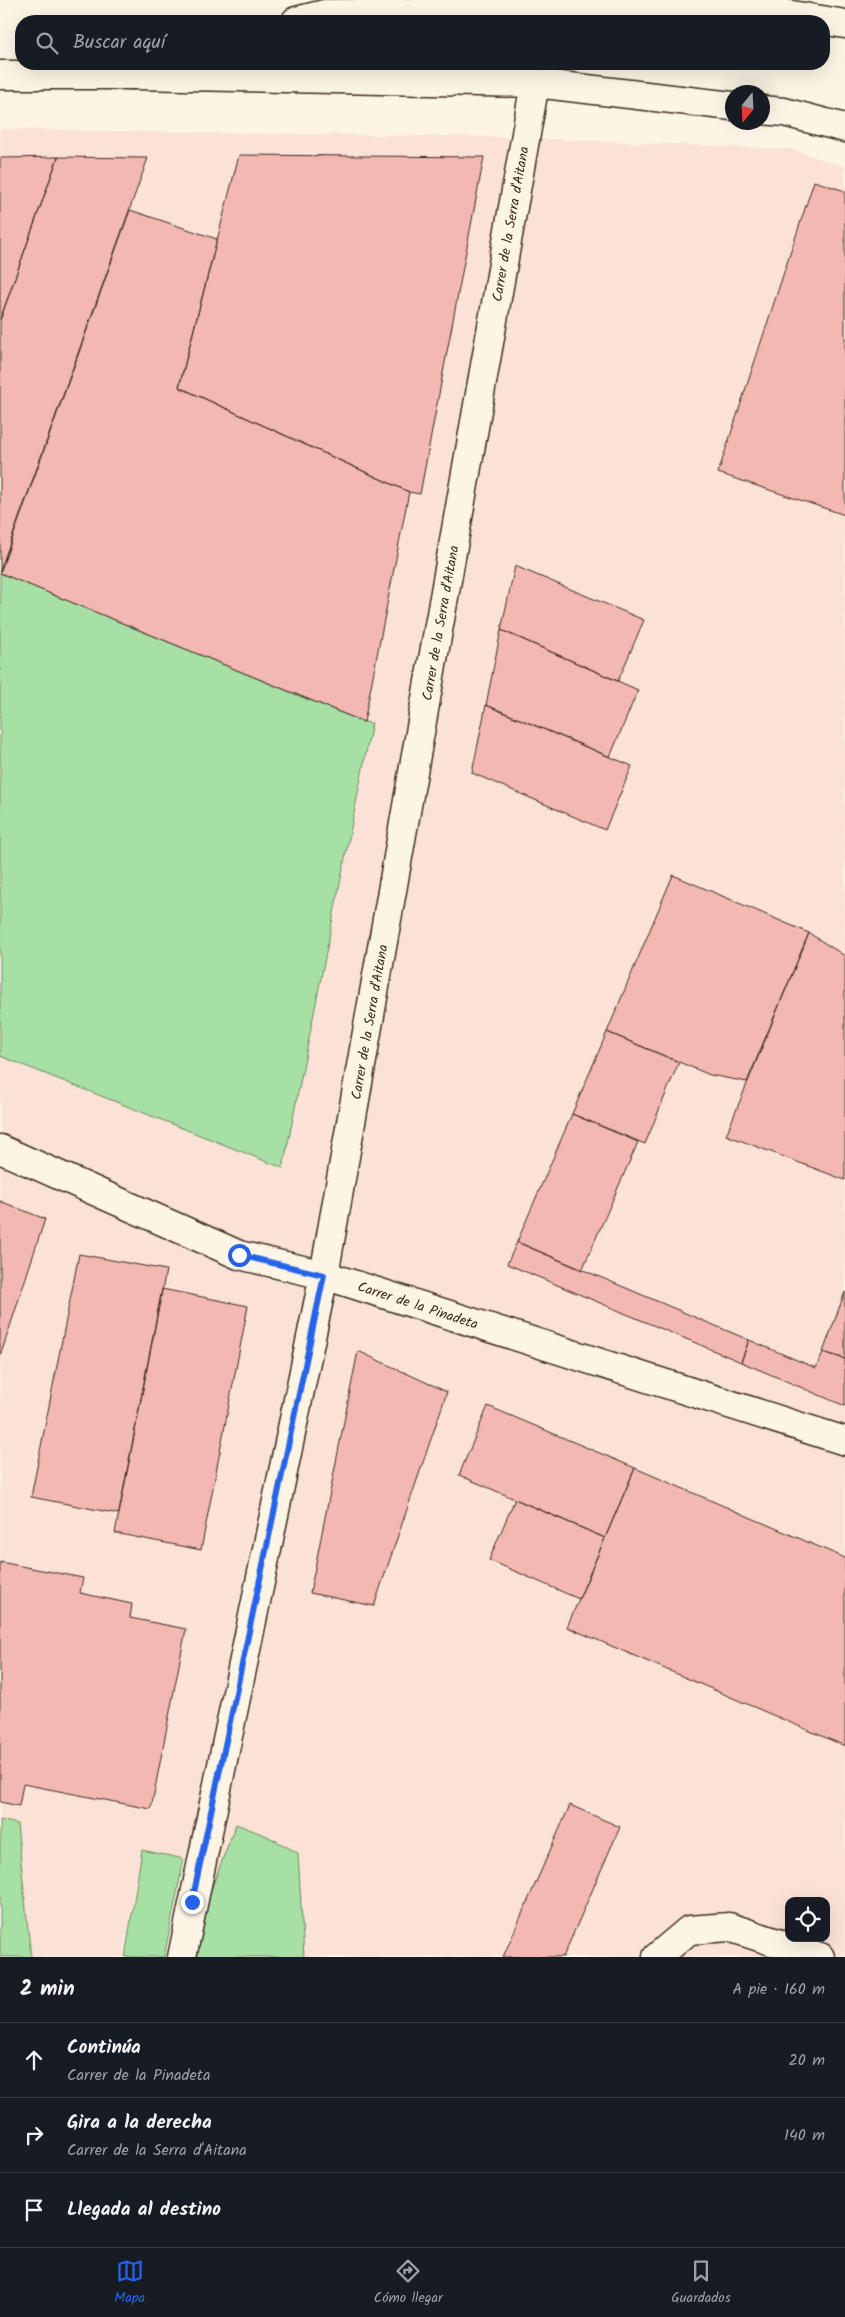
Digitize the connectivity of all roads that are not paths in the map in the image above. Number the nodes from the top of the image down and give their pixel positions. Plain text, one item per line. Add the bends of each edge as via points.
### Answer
1 (698, 0) edge
2 (739, 6) junction
3 (320, 15) edge
4 (792, 15) edge
5 (830, 21) edge
6 (845, 24) edge
7 (145, 70) edge
8 (132, 75) junction
9 (0, 76) edge
10 (535, 83) junction
11 (725, 105) edge
12 (770, 111) edge
13 (845, 128) edge
14 (0, 1149) edge
15 (324, 1275) junction
16 (845, 1442) edge
17 (182, 1957) edge
18 (657, 1957) edge
19 (820, 1957) edge

1 - 2 main road
2 - 3 main road
2 - 4 main road
5 - 6 main road
7 - 8 main road
8 - 9 main road
8 - 10 main road
10 - 11 main road
10 - 15 main road, Carrer de la Serra d'Aitana
12 - 13 main road
14 - 15 main road, Carrer de la Pinadeta via 239,1255
15 - 16 main road, Carrer de la Pinadeta
15 - 17 main road, Carrer de la Serra d'Aitana
18 - 19 main road via 689,1930 729,1927

